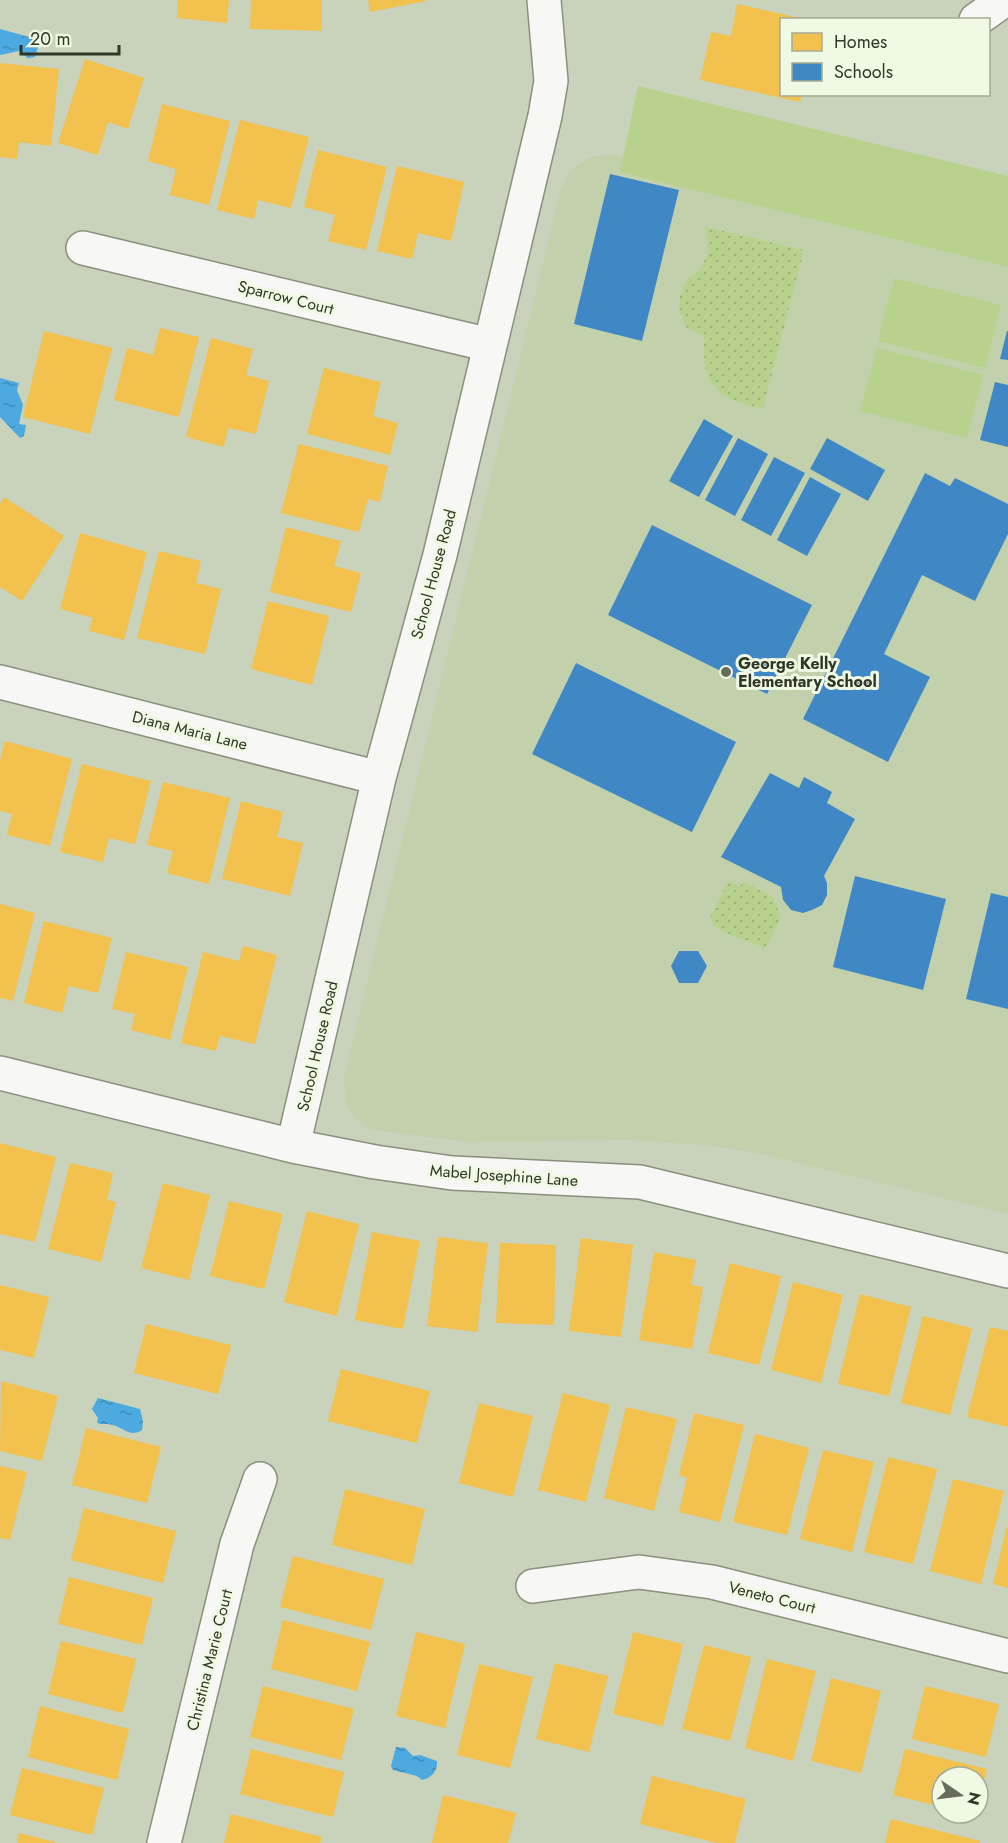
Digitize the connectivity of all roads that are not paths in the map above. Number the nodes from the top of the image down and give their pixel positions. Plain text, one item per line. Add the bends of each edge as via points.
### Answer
1 (544, 0) edge
2 (1004, 0) edge
3 (979, 18) edge
4 (83, 248) dead end
5 (490, 345) junction
6 (0, 682) edge
7 (379, 778) junction
8 (0, 1073) edge
9 (293, 1146) junction
10 (1008, 1271) edge
11 (260, 1479) dead end
12 (533, 1586) dead end
13 (1008, 1656) edge
14 (164, 1843) edge

1 - 5 street, School House Road via 551,81 537,155
2 - 3 street
4 - 5 street, Sparrow Court
5 - 7 street, School House Road via 440,555
6 - 7 street, Diana Maria Lane
7 - 9 street, School House Road
8 - 9 street, Mabel Josephine Lane
9 - 10 street, Mabel Josephine Lane via 452,1173 640,1182
11 - 14 street, Christina Marie Court via 237,1544
12 - 13 street, Veneto Court via 639,1572 712,1582

